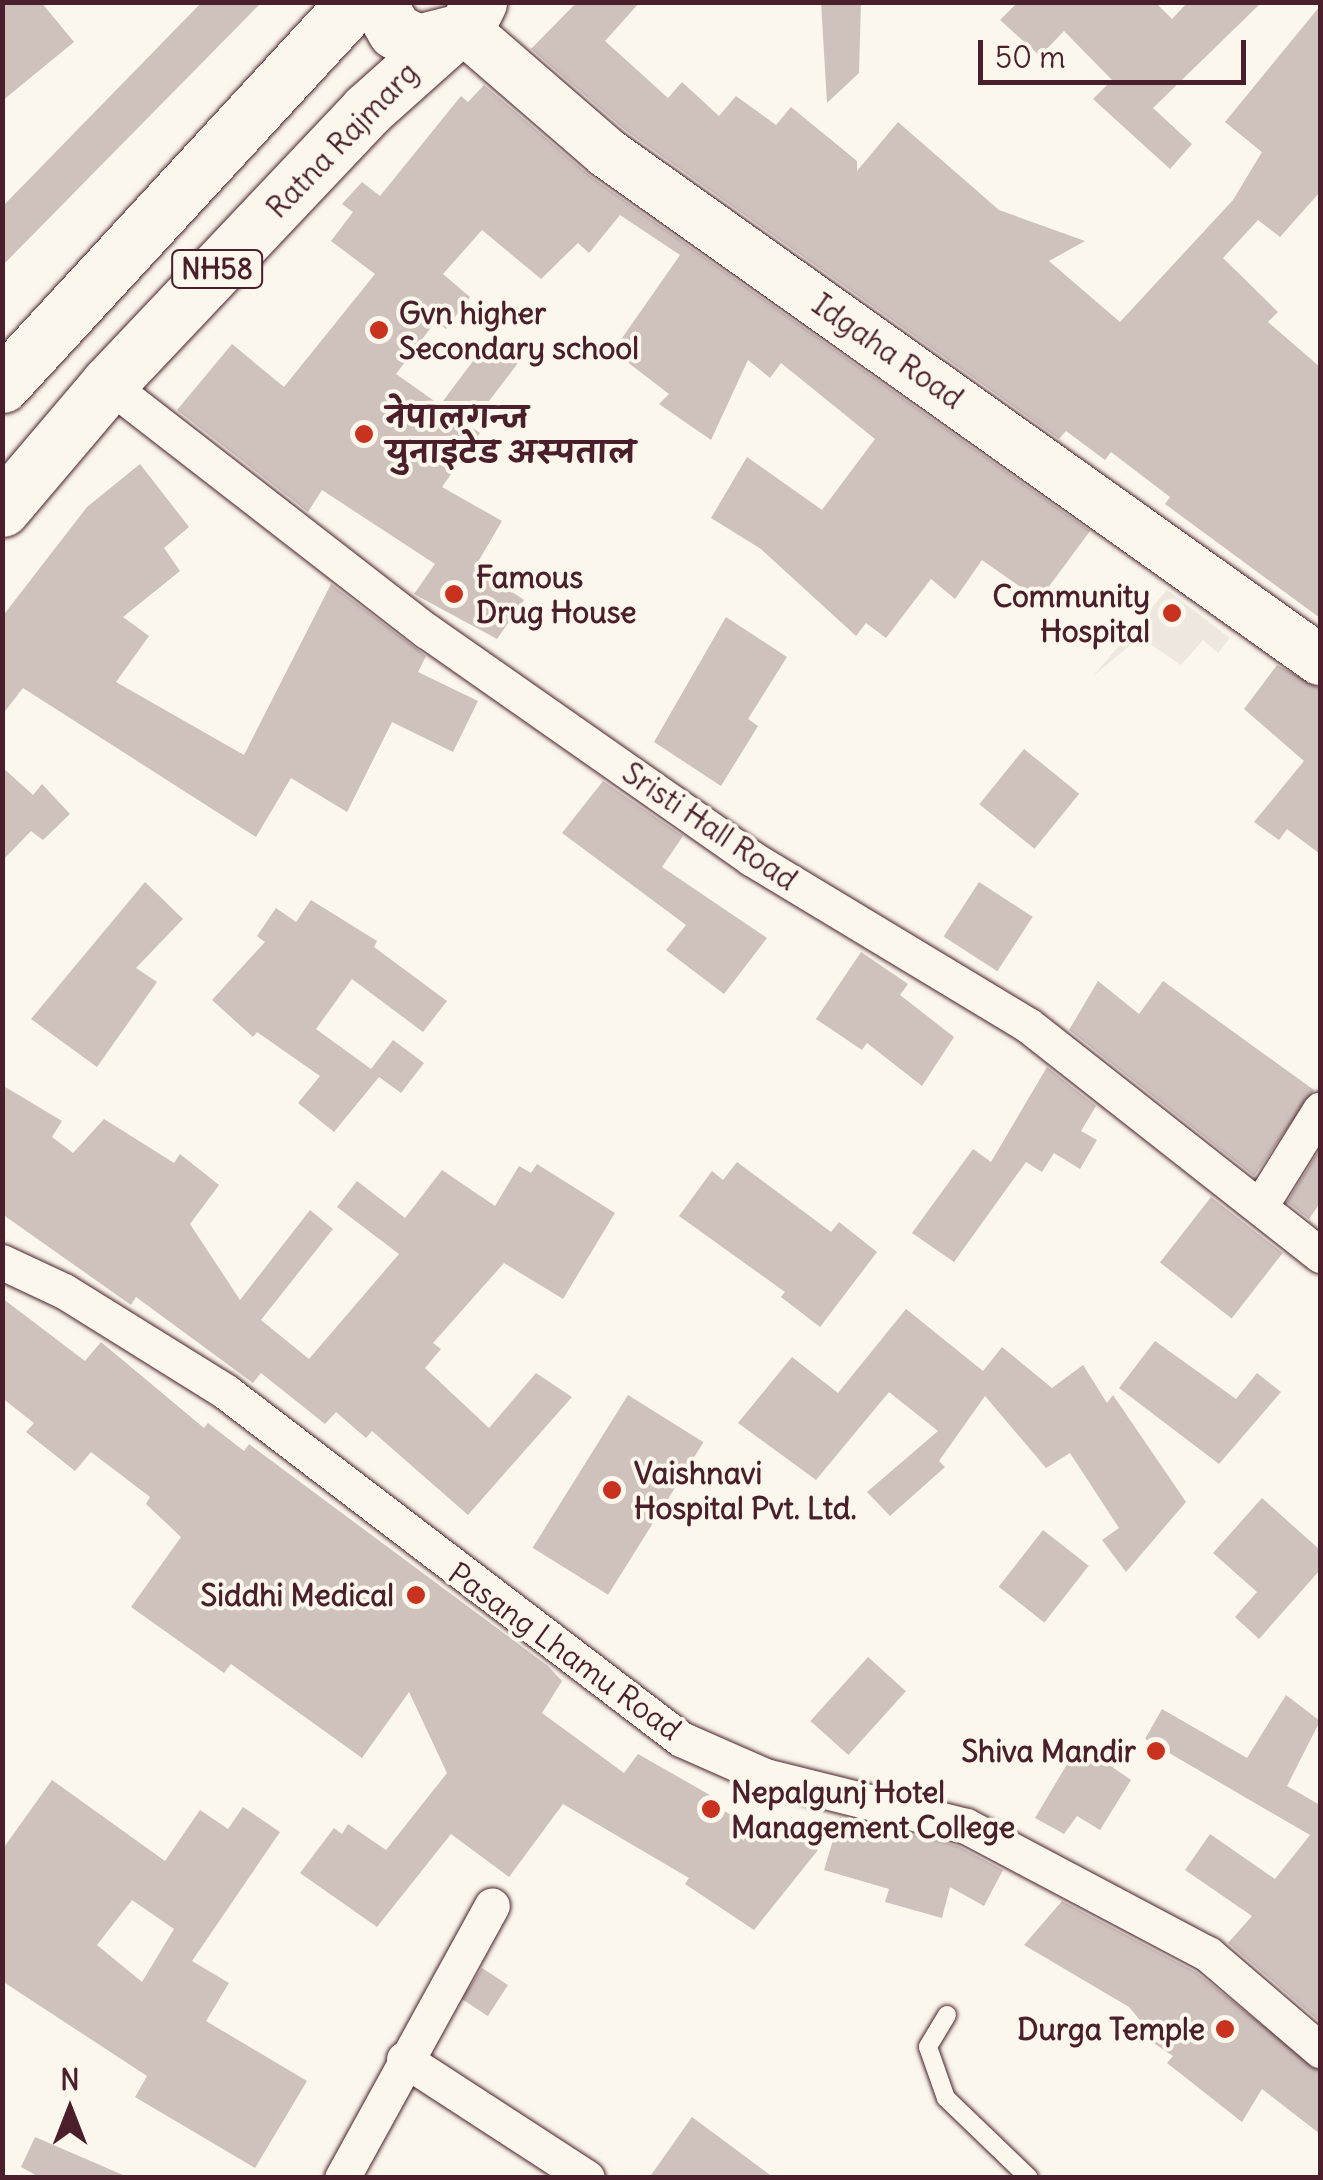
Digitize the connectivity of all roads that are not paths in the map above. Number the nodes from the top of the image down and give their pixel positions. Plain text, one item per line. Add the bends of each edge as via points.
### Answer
1 (355, 2) edge
2 (378, 2) edge
3 (470, 17) edge
4 (108, 384) junction
5 (2, 385) edge
6 (2, 509) edge
7 (1320, 660) edge
8 (1320, 1110) edge
9 (1262, 1203) junction
10 (1320, 1256) edge
11 (2, 1262) edge
12 (492, 1905) dead end
13 (947, 2015) dead end
14 (1320, 2050) edge
15 (404, 2058) junction
16 (342, 2178) edge
17 (587, 2178) edge
18 (1029, 2178) edge

1 - 5 highway, NH58
2 - 3 highway via 395,32
3 - 4 highway, Ratna Rajmarg / NH58 via 367,110
3 - 7 street, Idgaha Road via 607,153
4 - 6 highway, Ratna Rajmarg / NH58
4 - 9 street, Sristi Hall Road via 427,631 751,858 1028,1025
8 - 9 street
9 - 10 street, Sristi Hall Road
11 - 14 street, Pasang Lhamu Road via 226,1392 680,1739 765,1776 966,1826 1208,1954
12 - 15 street
13 - 18 lane via 928,2047 946,2098
15 - 16 street
15 - 17 street

